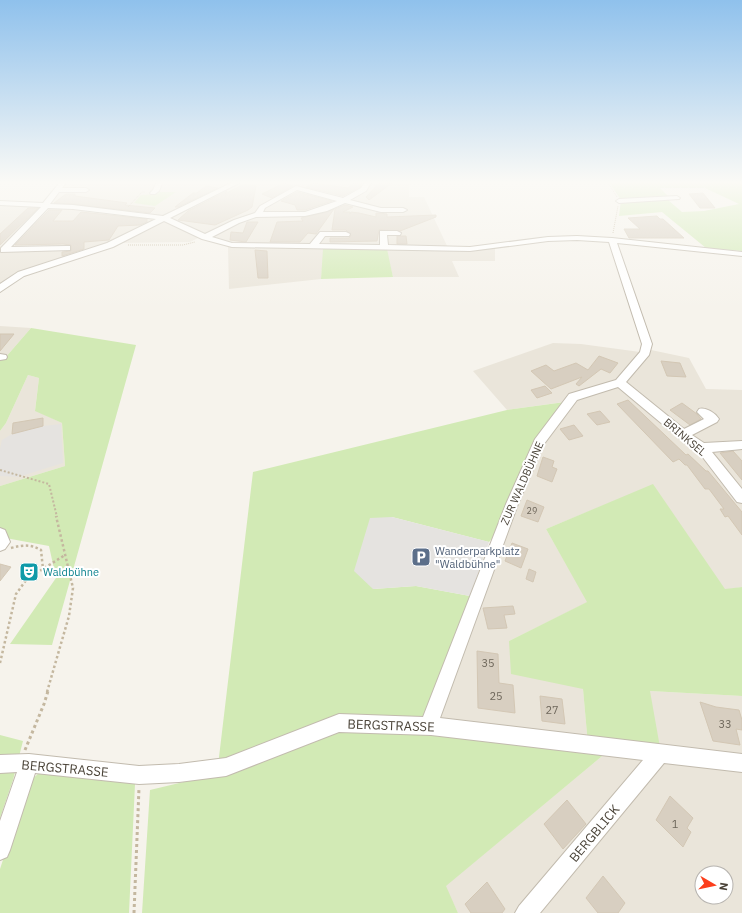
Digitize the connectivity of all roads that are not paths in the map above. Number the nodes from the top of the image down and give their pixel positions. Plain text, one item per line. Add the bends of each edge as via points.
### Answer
1 (29, 224) edge
2 (152, 224) edge
3 (175, 224) edge
4 (231, 224) edge
5 (397, 232) dead end
6 (346, 234) dead end
7 (205, 237) junction
8 (612, 240) junction
9 (312, 247) junction
10 (384, 247) junction
11 (67, 248) dead end
12 (742, 254) edge
13 (0, 289) edge
14 (620, 383) junction
15 (703, 412) dead end
16 (683, 435) junction
17 (742, 445) edge
18 (702, 448) junction
19 (742, 498) edge
20 (431, 726) junction
21 (661, 753) junction
22 (24, 763) junction
23 (742, 763) edge
24 (0, 764) edge
25 (0, 850) edge
26 (526, 913) edge

1 - 11 street via 4,250
2 - 13 street via 110,245 21,274
3 - 7 street
4 - 7 street
5 - 10 street via 383,233
6 - 9 street via 323,234
7 - 9 street via 232,245
8 - 10 street via 548,239 470,249
8 - 12 street
8 - 14 street via 646,344 645,353
9 - 10 street
14 - 16 street, BRINKSEL
14 - 20 street, ZUR WALDBÜHNE via 573,397 539,442 479,588 431,718
15 - 16 street via 713,419
16 - 18 street, BRINKSEL
17 - 18 street
18 - 19 street, BRINKSEL
20 - 21 street, BERGSTRASSE
20 - 22 street, BERGSTRASSE via 339,723 226,767 179,773 139,775
21 - 23 street, BERGSTRASSE
21 - 26 street, BERGBLICK
22 - 24 street, BERGSTRASSE
22 - 25 street

